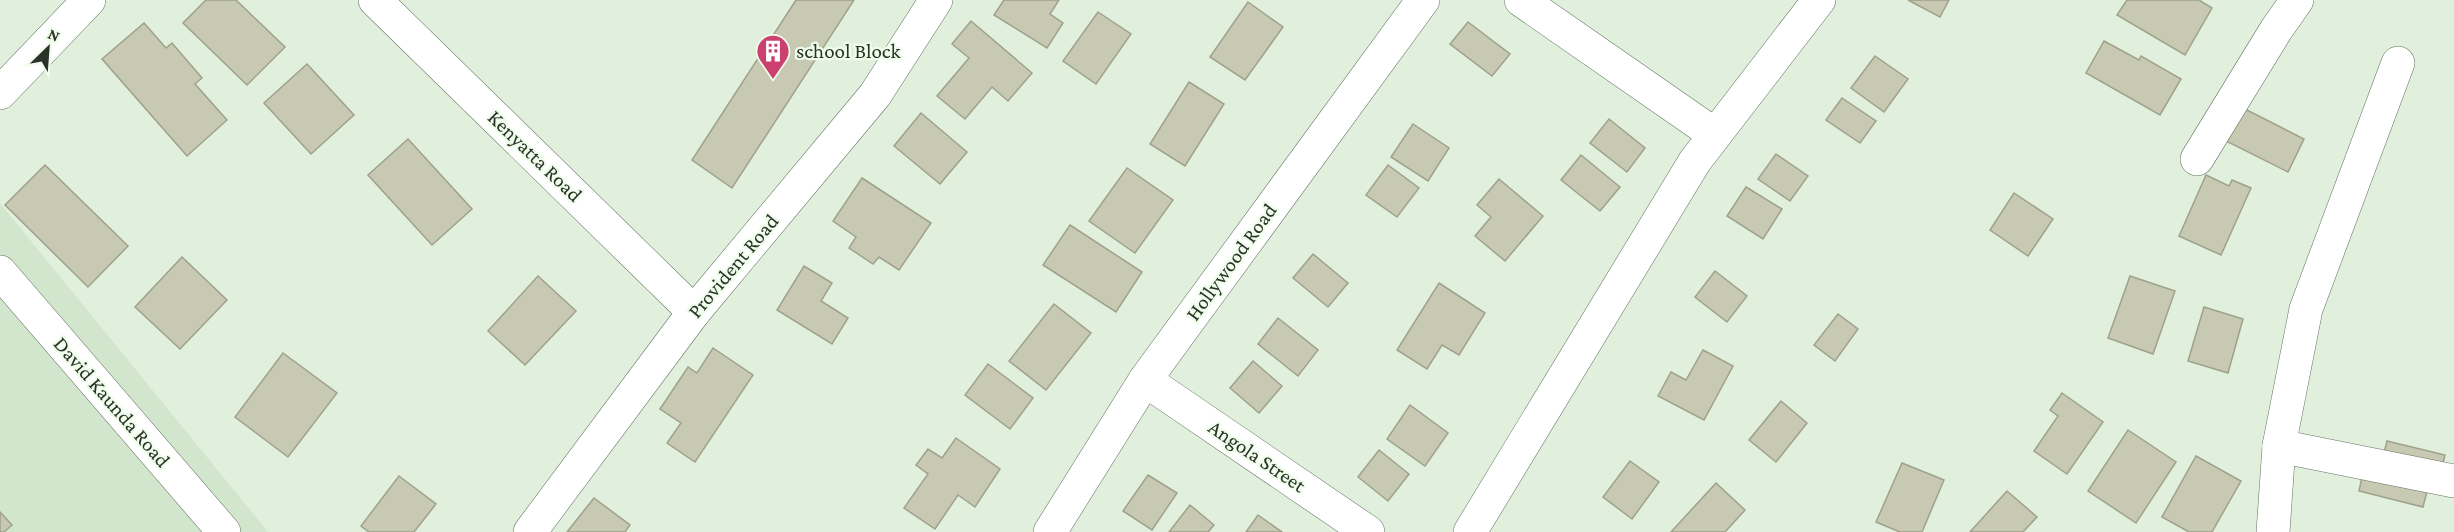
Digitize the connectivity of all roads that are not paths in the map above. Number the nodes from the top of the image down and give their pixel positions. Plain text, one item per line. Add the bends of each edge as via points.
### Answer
1 (89, 0) edge
2 (375, 0) edge
3 (936, 0) edge
4 (1423, 0) edge
5 (1521, 0) edge
6 (1819, 0) edge
7 (2297, 0) edge
8 (2398, 63) dead end
9 (0, 93) edge
10 (1714, 134) junction
11 (2197, 159) dead end
12 (0, 272) edge
13 (694, 312) junction
14 (1145, 380) junction
15 (2279, 446) junction
16 (2454, 481) edge
17 (224, 532) edge
18 (530, 532) edge
19 (1050, 532) edge
20 (1368, 532) edge
21 (1470, 532) edge
22 (2273, 532) edge

1 - 9 street
2 - 13 street, Kenyatta Road
3 - 13 street, Provident Road via 875,95
4 - 14 street, Hollywood Road
5 - 10 street
6 - 10 street
7 - 11 street
8 - 15 street via 2306,309
10 - 21 street
12 - 17 street, David Kaunda Road
13 - 18 street, Provident Road
14 - 19 street, Hollywood Road
14 - 20 street, Angola Street
15 - 16 street
15 - 22 street

